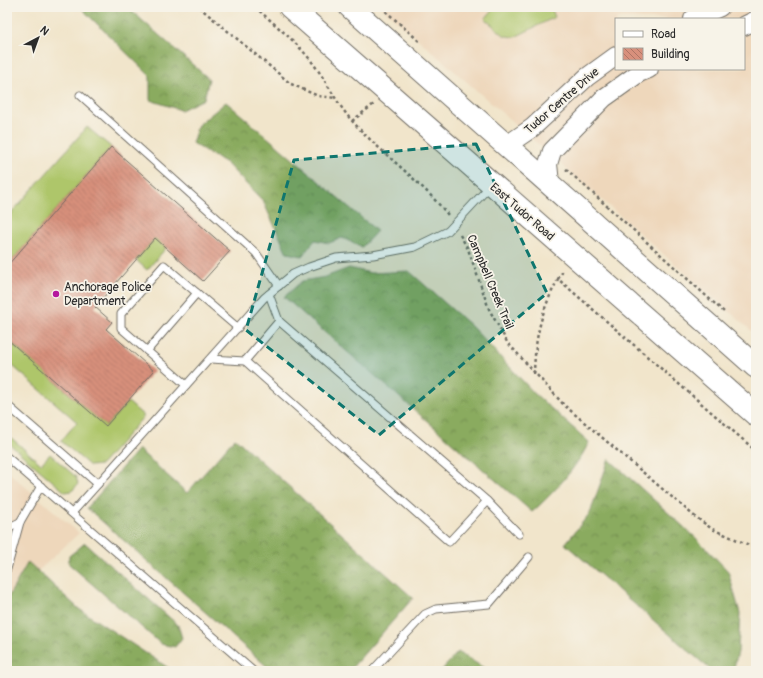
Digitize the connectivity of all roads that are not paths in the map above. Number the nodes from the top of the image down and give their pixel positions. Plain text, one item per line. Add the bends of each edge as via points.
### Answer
1 (290, 7) edge
2 (350, 7) edge
3 (720, 7) edge
4 (695, 18) edge
5 (756, 20) edge
6 (745, 26) edge
7 (615, 57) edge
8 (646, 70) edge
9 (80, 95) dead end
10 (507, 145) junction
11 (550, 183) junction
12 (491, 185) junction
13 (279, 286) junction
14 (197, 293) junction
15 (269, 294) junction
16 (279, 321) junction
17 (238, 328) junction
18 (147, 351) junction
19 (210, 359) junction
20 (245, 361) junction
21 (756, 367) edge
22 (186, 385) junction
23 (7, 405) edge
24 (756, 415) edge
25 (7, 456) edge
26 (98, 484) junction
27 (41, 486) junction
28 (487, 501) junction
29 (72, 513) junction
30 (20, 522) junction
31 (7, 528) edge
32 (519, 534) dead end
33 (530, 557) dead end
34 (7, 569) edge
35 (253, 671) edge
36 (372, 671) edge

1 - 12 main road, East Tudor Road
2 - 10 main road
3 - 4 street
5 - 6 street
7 - 10 street, Tudor Centre Drive via 587,77 532,128
8 - 11 street, Tudor Centre Drive via 604,98 552,151 548,164
9 - 13 lane via 256,253
10 - 11 main road
11 - 21 main road
12 - 13 lane via 448,231 416,247 373,255 336,258 293,274
12 - 24 main road, East Tudor Road
13 - 15 lane
14 - 17 lane
14 - 18 lane
14 - 18 lane via 164,265 121,314 121,328
15 - 16 lane
15 - 17 lane
16 - 20 lane
16 - 28 lane
17 - 19 lane
18 - 22 lane
19 - 20 lane
19 - 22 lane
20 - 28 lane via 450,542
22 - 26 lane
23 - 26 lane
25 - 27 lane
26 - 29 lane
27 - 29 lane
27 - 30 lane
28 - 32 lane
29 - 35 lane
30 - 31 lane
30 - 34 lane
33 - 36 lane via 489,604 436,608 424,614

